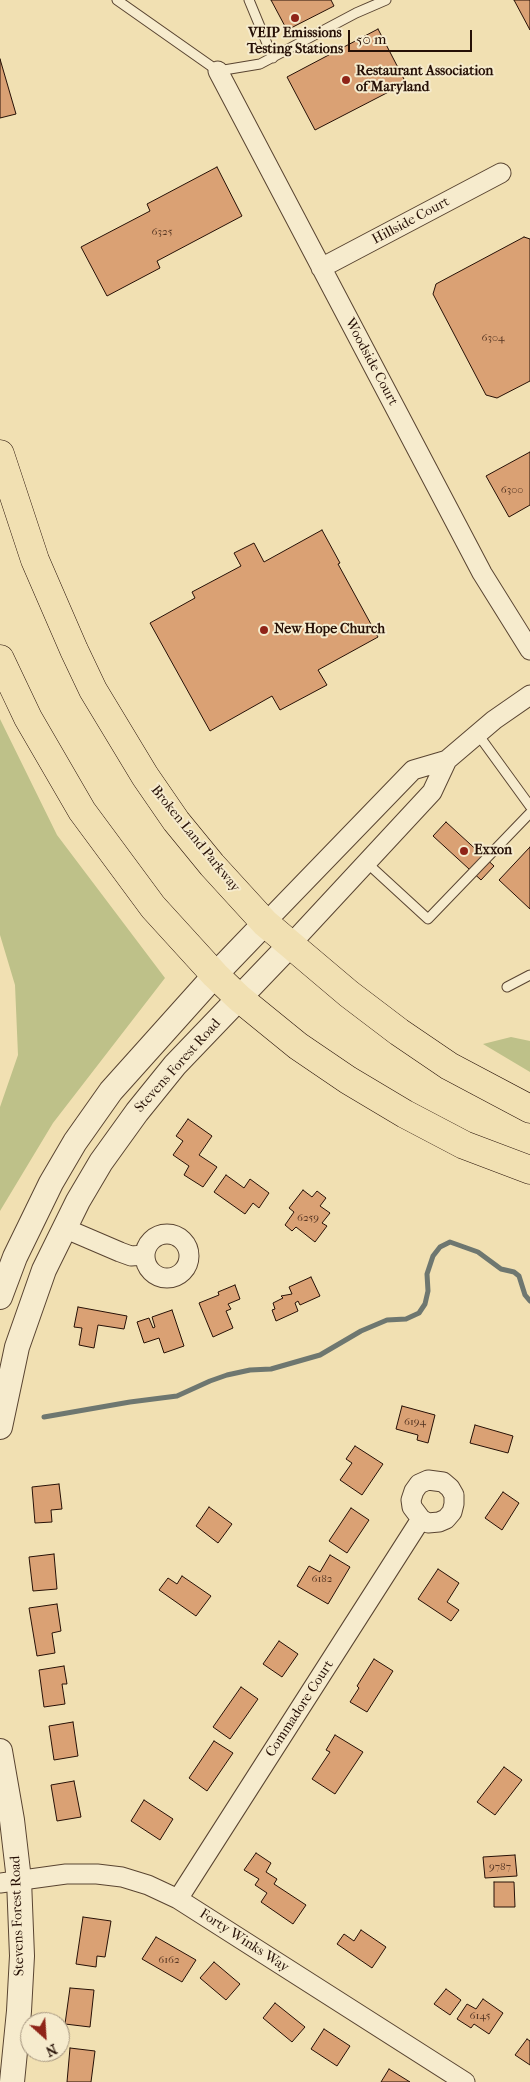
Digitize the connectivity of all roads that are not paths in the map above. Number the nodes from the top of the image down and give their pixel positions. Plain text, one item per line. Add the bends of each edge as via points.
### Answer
1 (117, 0) edge
2 (249, 0) edge
3 (386, 0) edge
4 (273, 58) junction
5 (218, 71) junction
6 (501, 173) dead end
7 (321, 268) junction
8 (0, 454) edge
9 (530, 650) edge
10 (0, 659) edge
11 (530, 695) edge
12 (477, 733) junction
13 (447, 760) junction
14 (530, 806) edge
15 (530, 813) edge
16 (368, 863) junction
17 (266, 923) junction
18 (290, 945) junction
19 (215, 975) junction
20 (530, 975) edge
21 (507, 987) dead end
22 (239, 998) junction
23 (530, 1110) edge
24 (530, 1170) edge
25 (64, 1228) junction
26 (144, 1256) dead end
27 (0, 1297) edge
28 (0, 1427) edge
29 (421, 1520) dead end
30 (0, 1751) edge
31 (10, 1881) edge
32 (178, 1899) junction
33 (12, 2082) edge
34 (465, 2082) edge

1 - 5 lane
2 - 4 lane
3 - 4 lane
4 - 5 lane via 260,64
5 - 7 street, Woodside Court
6 - 7 street, Hillside Court
7 - 9 street, Woodside Court via 482,573
8 - 17 main road, Broken Land Parkway via 35,560 74,650 110,720 176,821
10 - 19 main road via 28,718 82,811 153,907
11 - 12 street, Stevens Forest Road
12 - 13 street, Stevens Forest Road
12 - 14 lane
13 - 16 street, Stevens Forest Road via 432,792
13 - 17 street, Stevens Forest Road via 413,770
15 - 16 lane via 428,919
16 - 18 street, Stevens Forest Road
17 - 18 main road, Broken Land Parkway
17 - 19 street, Stevens Forest Road
18 - 22 street, Stevens Forest Road
18 - 23 main road, Broken Land Parkway via 413,1042 449,1066
19 - 22 main road
19 - 27 street, Stevens Forest Road via 111,1091 75,1142 35,1214
20 - 21 lane
22 - 24 main road via 298,1046 388,1104 464,1145
22 - 25 street, Stevens Forest Road via 137,1112 101,1162
25 - 26 street via 126,1254
25 - 28 street, Stevens Forest Road via 44,1270 17,1347
29 - 32 street, Commadore Court
30 - 31 street, Stevens Forest Road via 12,1820
31 - 32 street, Forty Winks Way via 97,1874 148,1884
31 - 33 street, Stevens Forest Road via 22,1956
32 - 34 street, Forty Winks Way

